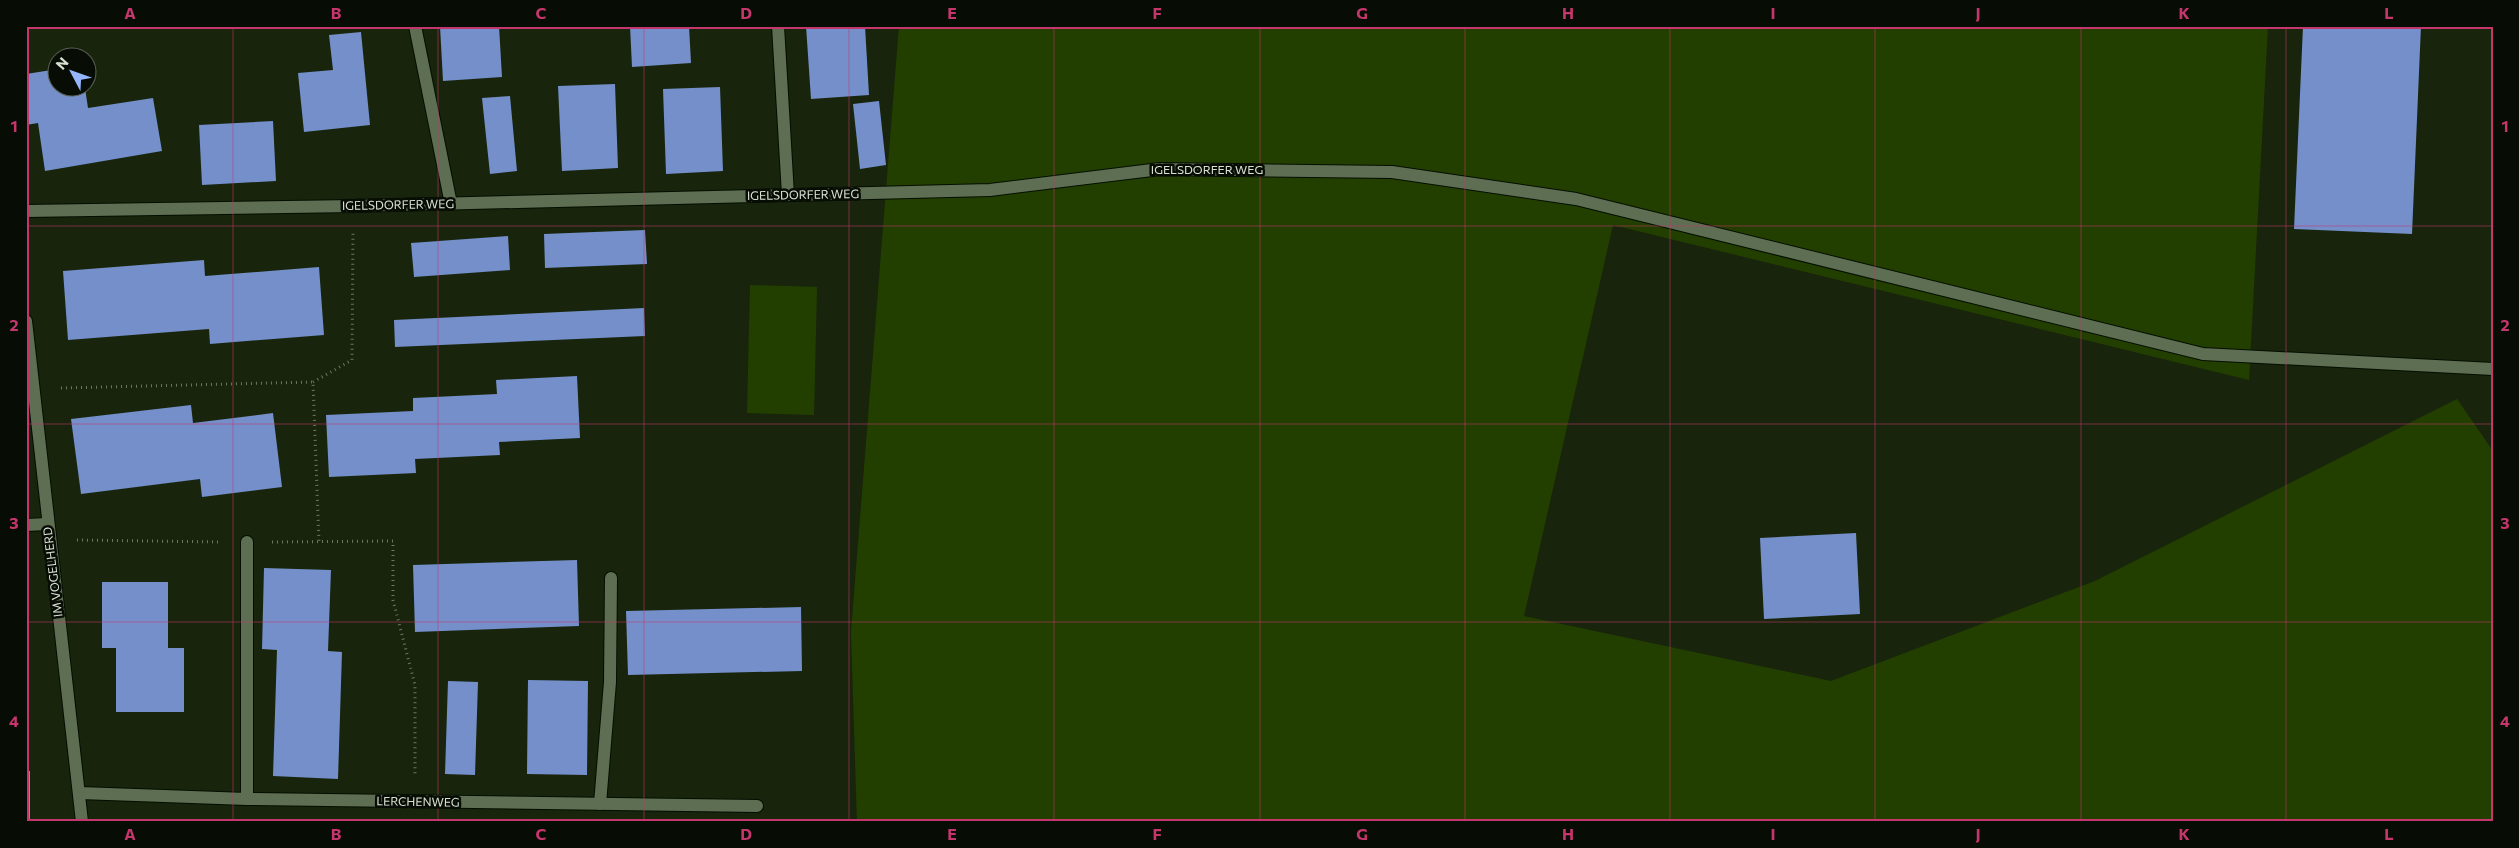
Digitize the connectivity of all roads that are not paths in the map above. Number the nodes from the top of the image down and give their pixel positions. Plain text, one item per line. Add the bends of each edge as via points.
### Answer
1 (415, 26) edge
2 (778, 26) edge
3 (788, 195) junction
4 (451, 204) junction
5 (26, 211) edge
6 (26, 321) edge
7 (2493, 369) edge
8 (47, 524) junction
9 (26, 525) edge
10 (247, 542) road end
11 (611, 578) dead end
12 (80, 793) junction
13 (247, 799) junction
14 (600, 804) junction
15 (757, 806) dead end
16 (82, 822) edge

1 - 4 street
2 - 3 street
3 - 4 street, IGELSDORFER WEG
3 - 7 street, IGELSDORFER WEG via 990,190 1160,169 1392,172 1576,199 2203,354
4 - 5 street, IGELSDORFER WEG
6 - 8 street, IM VOGELHERD
8 - 9 street
8 - 12 street, IM VOGELHERD
10 - 13 street
11 - 14 street via 610,682
12 - 13 street, LERCHENWEG
12 - 16 street, IM VOGELHERD
13 - 14 street, LERCHENWEG
14 - 15 street, LERCHENWEG

